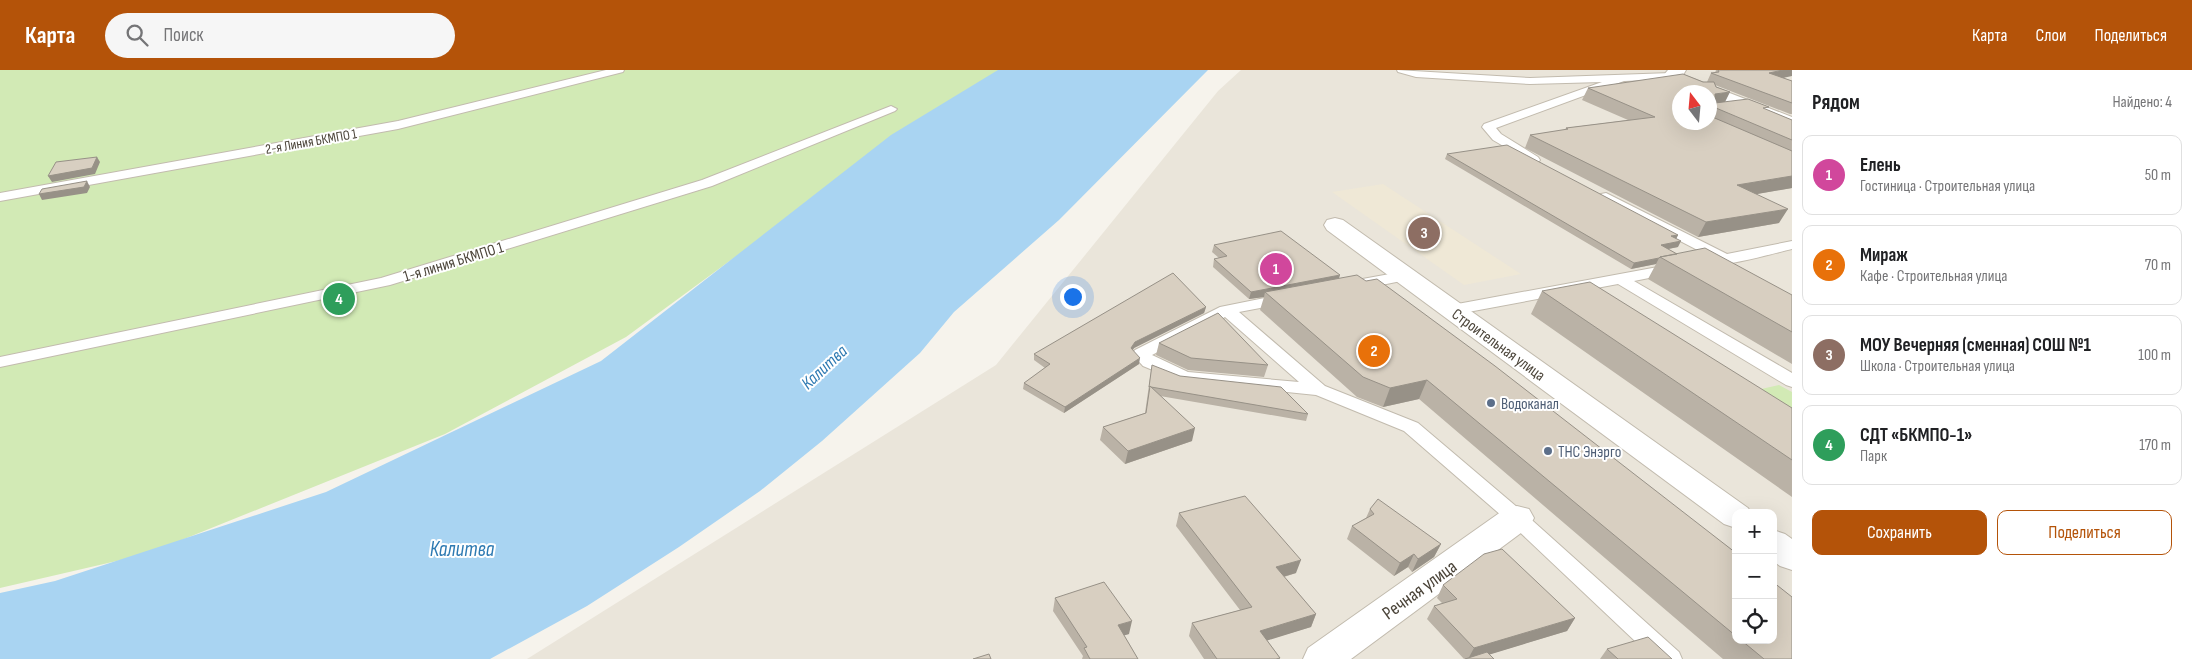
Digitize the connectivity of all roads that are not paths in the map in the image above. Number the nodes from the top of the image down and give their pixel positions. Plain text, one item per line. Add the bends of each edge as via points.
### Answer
1 (619, 70) edge
2 (1402, 70) edge
3 (1674, 72) edge
4 (1622, 78) junction
5 (1747, 106) junction
6 (891, 109) dead end
7 (1719, 110) edge
8 (1792, 123) edge
9 (1545, 166) edge
10 (1596, 192) edge
11 (0, 197) edge
12 (1335, 226) dead end
13 (1792, 245) edge
14 (1726, 258) junction
15 (1406, 276) junction
16 (1620, 279) junction
17 (1339, 289) edge
18 (1567, 289) junction
19 (1301, 296) edge
20 (1592, 304) edge
21 (1226, 310) junction
22 (1452, 310) junction
23 (0, 362) edge
24 (1792, 381) edge
25 (1319, 390) junction
26 (1732, 513) edge
27 (1516, 518) junction
28 (1777, 546) edge
29 (1792, 557) edge
30 (1322, 659) edge
31 (1670, 659) edge

1 - 11 lane, 2-я Линия БКМПО 1 via 398,125
2 - 4 lane via 1416,74 1530,81
3 - 4 lane
3 - 5 street
4 - 9 lane via 1488,127 1497,137
5 - 7 lane
5 - 8 street
6 - 23 lane, 1-я линия БКМПО 1 via 708,183 384,282
10 - 14 lane
12 - 15 street, Строительная улица
13 - 14 lane
14 - 16 lane
15 - 17 lane
15 - 22 street, Строительная улица
16 - 18 lane
16 - 24 lane
18 - 20 lane
18 - 22 lane
19 - 21 lane
21 - 25 lane
21 - 25 lane via 1141,354 1149,362 1185,377
22 - 26 street, Строительная улица
25 - 27 lane via 1411,427
27 - 30 street, Речная улица
27 - 31 lane
28 - 29 street

